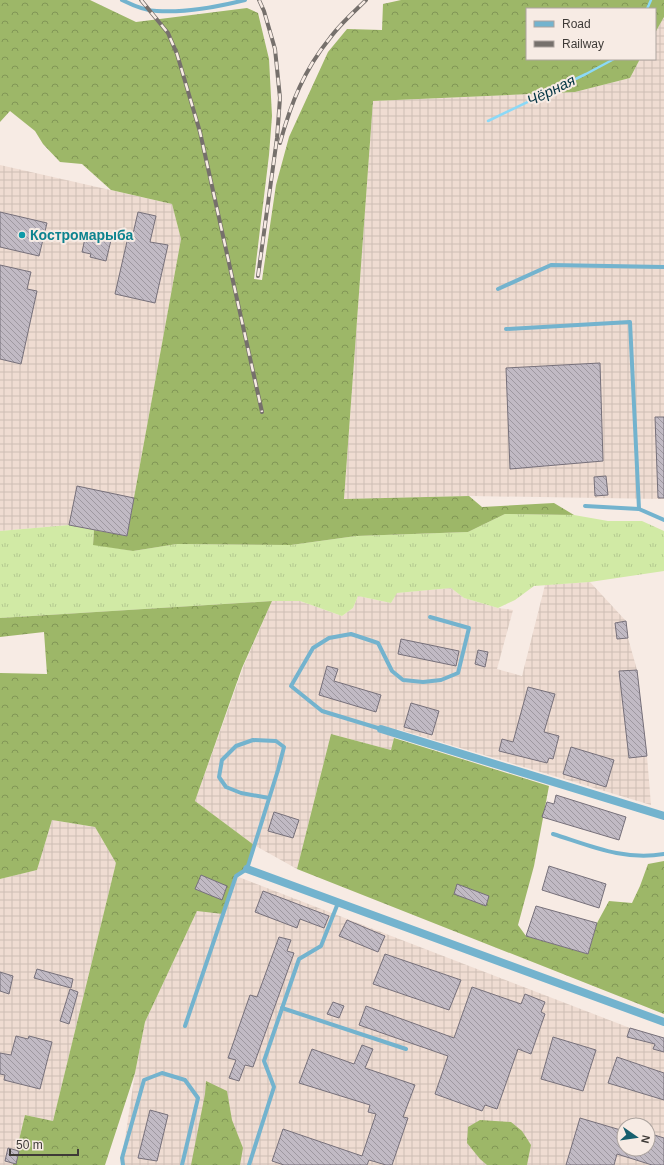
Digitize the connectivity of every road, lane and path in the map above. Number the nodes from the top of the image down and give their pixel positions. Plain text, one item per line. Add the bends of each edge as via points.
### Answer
1 (122, 0) edge
2 (245, 0) edge
3 (237, 1) edge
4 (664, 267) edge
5 (498, 289) dead end
6 (506, 329) dead end
7 (585, 506) dead end
8 (639, 509) junction
9 (664, 520) edge
10 (430, 617) dead end
11 (381, 729) joint
12 (270, 798) junction
13 (664, 816) edge
14 (553, 834) dead end
15 (664, 854) edge
16 (247, 869) junction
17 (338, 902) junction
18 (282, 1008) junction
19 (664, 1022) edge
20 (185, 1026) dead end
21 (406, 1049) dead end
22 (123, 1165) edge
23 (182, 1165) edge
24 (249, 1165) edge

1 - 3 lane via 156,11 196,9
2 - 3 lane
4 - 5 lane via 551,265
6 - 8 lane via 630,322
7 - 8 lane
8 - 9 lane
10 - 11 lane via 469,628 458,673 441,680 403,680 392,671 378,643 351,634 329,638 313,648 291,686 322,711
11 - 13 street
12 - 12 lane via 241,793 226,787 218,777 222,760 236,746 253,740 276,741 284,747
12 - 16 lane
14 - 15 lane via 610,853 647,857
16 - 17 street
16 - 20 lane via 236,876
17 - 18 lane via 322,946 299,959
17 - 19 street
18 - 21 lane
18 - 24 lane via 264,1061 274,1087
22 - 23 lane via 122,1158 144,1080 162,1073 185,1080 198,1098

